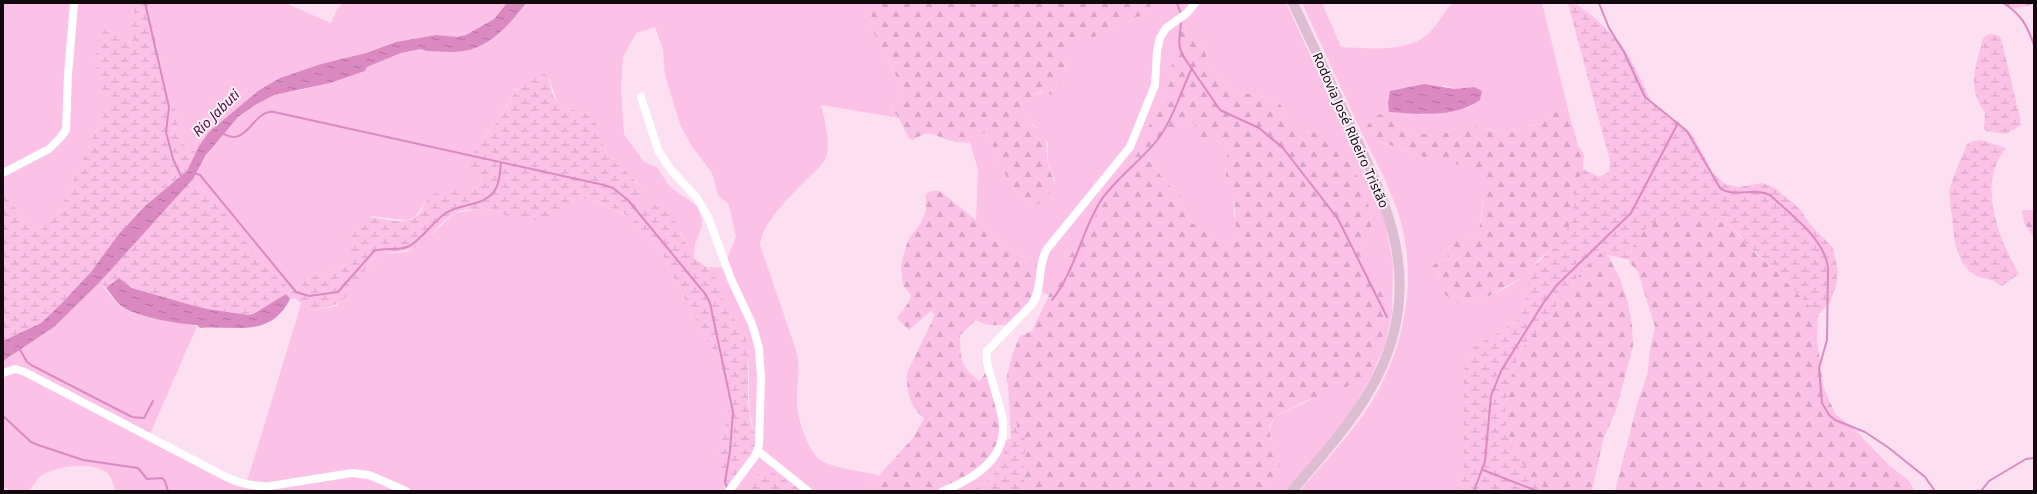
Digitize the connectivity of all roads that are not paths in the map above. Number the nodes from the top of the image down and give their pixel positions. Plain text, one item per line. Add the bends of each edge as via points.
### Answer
1 (74, 3) edge
2 (1195, 3) edge
3 (1293, 3) edge
4 (641, 97) dead end
5 (3, 173) edge
6 (3, 373) edge
7 (758, 451) junction
8 (406, 491) edge
9 (729, 491) edge
10 (808, 491) edge
11 (943, 491) edge
12 (1292, 491) edge

1 - 5 street via 66,130 45,152
2 - 11 street via 1187,13 1166,28 1160,38 1155,85 1130,147 1047,249 1042,260 1039,289 1033,303 986,351 1003,424 997,453 988,465 974,476
3 - 12 main road, Rodovia José Ribeiro Tristão via 1387,209 1397,245 1400,296 1396,328 1390,349 1372,388 1348,423
4 - 7 street via 658,150 671,170 697,198 708,217 731,279 752,324 760,362 761,432
6 - 8 street via 15,369 25,372 244,484 263,486 344,473 359,473
7 - 9 street
7 - 10 street

